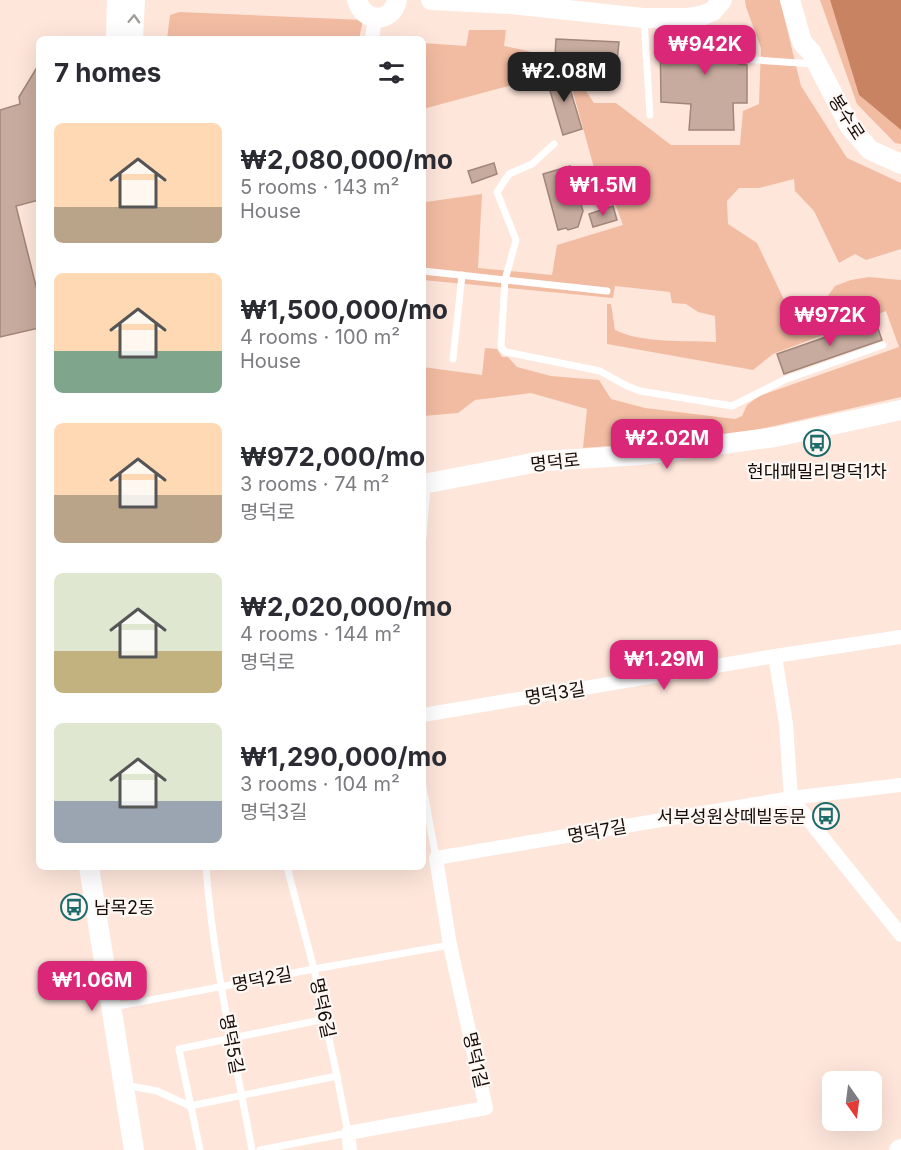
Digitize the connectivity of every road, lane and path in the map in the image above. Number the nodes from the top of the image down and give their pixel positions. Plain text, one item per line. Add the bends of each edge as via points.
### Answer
1 (117, 0) edge
2 (135, 0) edge
3 (357, 0) edge
4 (397, 0) edge
5 (431, 0) edge
6 (722, 0) edge
7 (790, 0) edge
8 (802, 0) edge
9 (375, 18) junction
10 (644, 18) junction
11 (116, 36) edge
12 (133, 36) edge
13 (372, 36) edge
14 (814, 58) junction
15 (741, 59) dead end
16 (650, 115) dead end
17 (554, 144) dead end
18 (901, 164) edge
19 (426, 271) edge
20 (462, 275) junction
21 (505, 280) junction
22 (607, 291) dead end
23 (883, 345) dead end
24 (453, 359) dead end
25 (901, 410) edge
26 (426, 483) edge
27 (901, 637) edge
28 (775, 656) junction
29 (426, 714) edge
30 (901, 785) edge
31 (791, 798) junction
32 (426, 803) edge
33 (436, 858) junction
34 (89, 870) edge
35 (206, 870) edge
36 (289, 870) edge
37 (901, 935) edge
38 (450, 945) junction
39 (314, 969) junction
40 (220, 987) junction
41 (111, 1008) junction
42 (325, 1019) junction
43 (231, 1038) junction
44 (337, 1076) junction
45 (123, 1084) junction
46 (242, 1095) junction
47 (190, 1106) junction
48 (348, 1133) junction
49 (134, 1150) edge
50 (200, 1150) edge
51 (252, 1150) edge
52 (260, 1150) edge
53 (350, 1150) edge

1 - 11 street
12 -> 2 street
3 - 9 street via 364,13
4 - 9 street via 388,15
5 - 10 street
6 - 10 street via 701,16
7 - 14 street, 봉수로 via 802,42
8 - 14 street, 봉수로
9 - 13 street
10 - 16 lane
14 - 15 lane
14 - 18 street, 봉수로 via 850,127 870,150
17 - 21 lane via 532,164 509,174 497,192 516,240
19 - 20 lane
20 - 21 lane
20 - 24 lane
21 - 22 lane
21 - 23 lane via 501,345 506,352 600,371 640,391 732,406 784,380
25 - 26 street, 명덕로 via 775,437 641,455 543,461
27 - 28 street, 명덕3길
28 - 29 street, 명덕3길
28 - 31 street via 786,724
30 - 31 street, 명덕7길
31 - 33 street, 명덕7길
31 - 37 street
32 - 33 lane
33 - 38 street, 명덕1길
34 - 41 street
35 - 40 lane, 명덕5길
36 - 39 lane, 명덕6길
38 - 39 lane, 명덕2길
38 - 48 street, 명덕1길 via 486,1108
39 - 40 lane, 명덕2길
39 - 42 lane, 명덕6길
40 - 41 lane, 명덕2길
40 - 43 lane, 명덕5길
41 - 45 street
42 - 43 lane
42 - 44 lane, 명덕6길
43 - 46 lane, 명덕5길
43 - 47 lane via 179,1049
44 - 46 lane
44 - 48 lane, 명덕6길
45 - 47 lane via 157,1091
45 - 49 street
46 - 47 lane
46 - 51 lane, 명덕5길
47 - 50 lane
48 - 52 lane, 명덕1길
48 - 53 street, 명덕6길

